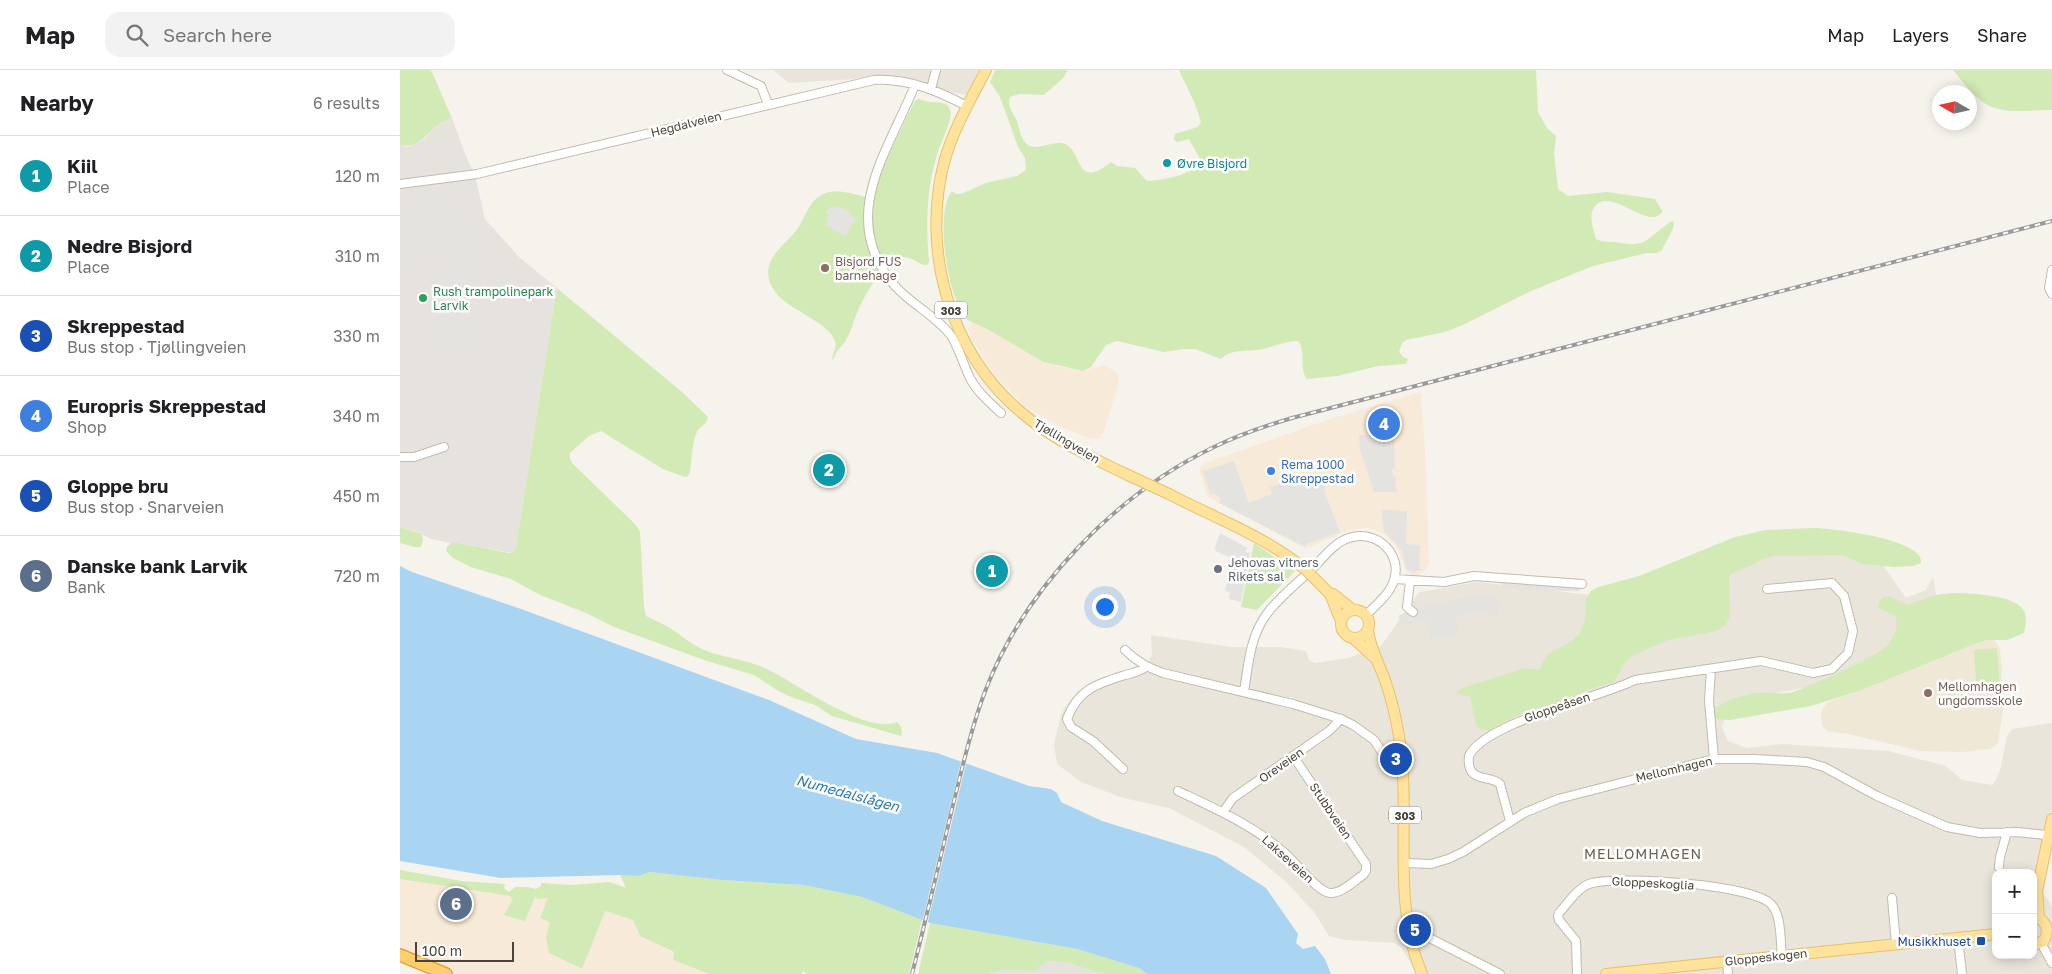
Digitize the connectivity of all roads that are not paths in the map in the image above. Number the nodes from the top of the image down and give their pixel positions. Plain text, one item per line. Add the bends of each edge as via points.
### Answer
1 (727, 70) edge
2 (936, 70) edge
3 (986, 70) edge
4 (916, 85) junction
5 (931, 89) junction
6 (768, 104) junction
7 (967, 106) junction
8 (400, 184) edge
9 (2052, 270) edge
10 (2052, 294) edge
11 (1001, 414) dead end
12 (444, 447) dead end
13 (400, 458) edge
14 (1395, 579) junction
15 (1410, 580) junction
16 (1582, 584) dead end
17 (1767, 588) dead end
18 (1329, 593) junction
19 (1353, 610) junction
20 (1413, 612) dead end
21 (1366, 615) junction
22 (1341, 621) junction
23 (1368, 630) junction
24 (1353, 638) junction
25 (1125, 650) dead end
26 (1375, 658) junction
27 (1147, 666) junction
28 (1711, 670) junction
29 (1244, 692) junction
30 (1341, 719) junction
31 (1294, 756) junction
32 (1714, 759) junction
33 (1391, 766) dead end
34 (1123, 769) dead end
35 (1178, 792) dead end
36 (1223, 812) junction
37 (2052, 819) edge
38 (1510, 821) junction
39 (2007, 832) junction
40 (2047, 835) junction
41 (1405, 864) junction
42 (1999, 867) dead end
43 (1367, 868) joint
44 (2037, 885) edge
45 (1892, 898) dead end
46 (2037, 902) edge
47 (2043, 921) edge
48 (1416, 931) dead end
49 (1992, 934) edge
50 (1958, 938) junction
51 (1896, 944) junction
52 (2037, 944) edge
53 (400, 955) edge
54 (1782, 956) junction
55 (1727, 961) junction
56 (2052, 962) edge
57 (446, 974) edge
58 (1422, 974) edge
59 (1500, 974) edge
60 (1577, 974) edge
61 (1606, 974) edge
62 (1728, 974) edge
63 (1962, 974) edge

1 - 6 street via 761,86
2 - 5 street
3 - 7 main road, Tjøllingveien / 303
4 - 5 street, Hegdalveien
4 - 6 street, Hegdalveien via 874,80
4 - 11 street via 874,178 869,217 872,252 907,299 952,338 970,378
5 - 7 street, Hegdalveien
6 - 8 street, Hegdalveien via 477,174
7 - 18 main road, Tjøllingveien / 303, bridge via 945,160 936,233 940,267 958,328 985,373 1021,412 1066,444 1264,541 1308,572
9 - 10 street via 2049,288
12 - 13 street
14 - 15 street
14 - 21 street
14 - 29 street via 1394,557 1383,544 1358,536 1341,541 1265,616 1251,650
15 - 16 street via 1444,582 1474,576
15 - 20 street via 1407,607
17 - 28 street, Gloppeåsen via 1832,582 1844,596 1853,631 1848,653 1832,669 1812,672 1761,661
18 - 19 main road, 303
18 - 22 main road, 303
19 - 21 main road, 303
19 - 22 main road via 1346,613
21 - 23 main road, 303
22 - 24 main road, 303 via 1344,633
23 - 24 main road
23 - 26 main road, 303
24 - 26 main road, 303
25 - 27 street
26 - 41 main road, 303 via 1391,698 1400,743
27 - 29 street
27 - 34 street via 1081,694 1067,719 1071,727
28 - 32 street via 1709,700
28 - 38 street, Gloppeåsen via 1635,680 1620,688 1524,718 1478,744 1469,756 1472,771 1478,777 1500,784
29 - 30 street
30 - 31 street, Oreveien
30 - 33 street via 1374,740
31 - 36 street, Oreveien via 1233,798
31 - 43 street, Stubbveien
32 - 38 street, Mellomhagen via 1558,799
32 - 39 street, Mellomhagen via 1807,762 1824,767 1877,796 1947,827 1980,833
35 - 36 street, Lakseveien
36 - 43 street, Lakseveien via 1275,844 1324,892 1338,892 1363,875
37 - 40 main road
38 - 41 street, Mellomhagen via 1463,852 1431,864
39 - 40 street, Mellomhagen
39 - 42 street
40 - 44 main road
41 - 58 main road, 303 via 1407,923
45 - 51 street
46 - 47 main road
47 - 52 main road via 2047,935
48 - 59 street
49 - 50 main road, Gloppeskogen
50 - 51 main road, Gloppeskogen
50 - 63 street
51 - 54 main road, Gloppeskogen
52 - 56 street
53 - 57 highway
54 - 55 main road, Gloppeskogen
54 - 60 street, Gloppeskoglia via 1776,914 1770,904 1757,896 1709,886 1619,880 1586,885 1559,913 1559,920 1576,941
55 - 61 main road, Gloppeskogen
55 - 62 street

